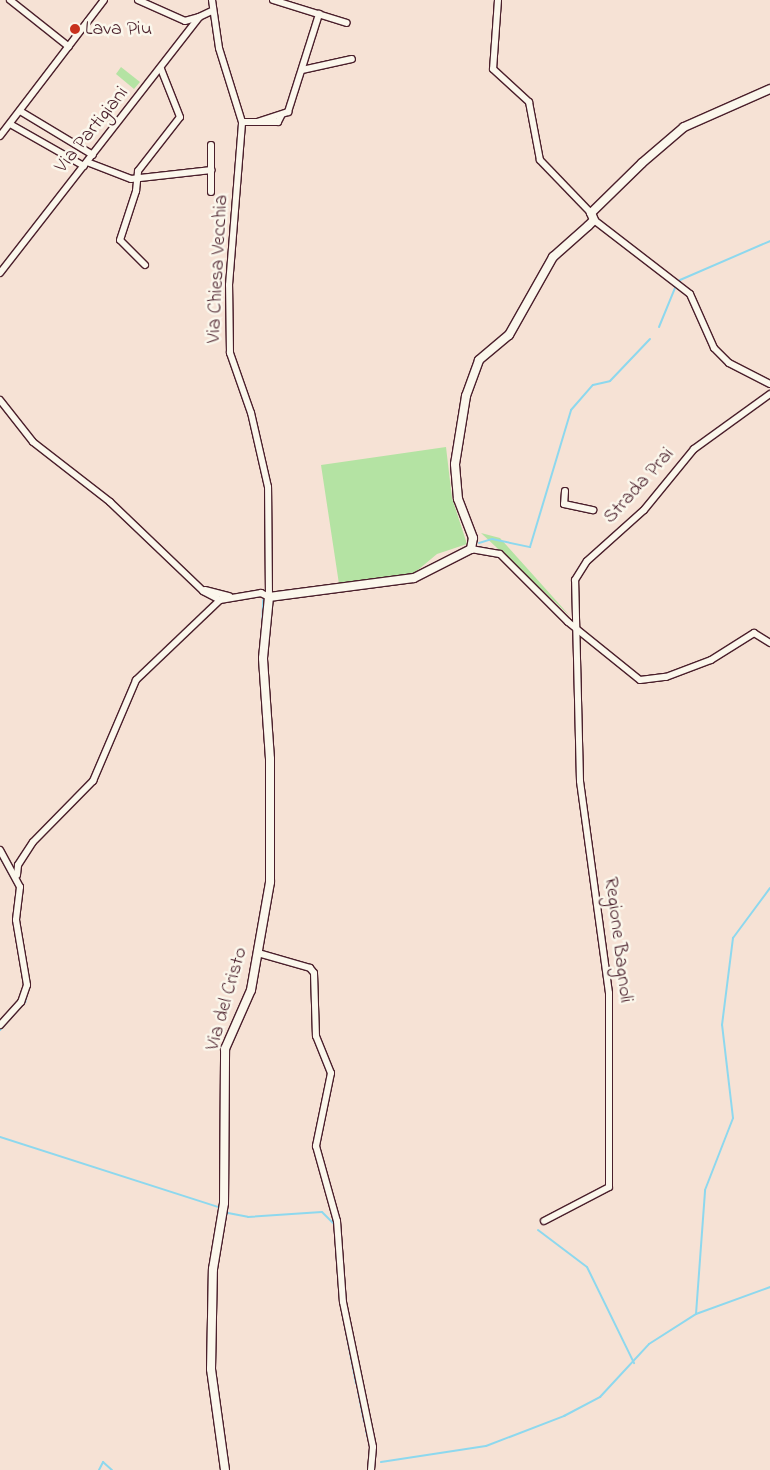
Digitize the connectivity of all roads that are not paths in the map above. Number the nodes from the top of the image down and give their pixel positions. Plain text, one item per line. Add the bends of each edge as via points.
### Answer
1 (10, 0) edge
2 (104, 0) edge
3 (138, 0) edge
4 (212, 0) edge
5 (273, 0) edge
6 (498, 0) edge
7 (212, 11) junction
8 (319, 14) junction
9 (199, 17) junction
10 (184, 21) junction
11 (347, 23) dead end
12 (188, 33) junction
13 (69, 47) junction
14 (352, 59) dead end
15 (161, 68) junction
16 (302, 70) junction
17 (770, 89) edge
18 (20, 111) junction
19 (242, 122) junction
20 (10, 124) junction
21 (0, 136) edge
22 (211, 146) dead end
23 (92, 155) junction
24 (85, 164) junction
25 (211, 170) junction
26 (136, 179) junction
27 (211, 192) dead end
28 (592, 217) junction
29 (145, 265) dead end
30 (0, 273) edge
31 (770, 384) edge
32 (770, 394) edge
33 (0, 400) edge
34 (565, 491) dead end
35 (593, 510) dead end
36 (471, 549) junction
37 (198, 586) junction
38 (242, 596) junction
39 (269, 597) junction
40 (220, 600) junction
41 (576, 625) junction
42 (770, 643) edge
43 (0, 850) edge
44 (17, 875) junction
45 (258, 953) junction
46 (0, 1025) edge
47 (544, 1221) dead end
48 (225, 1470) edge
49 (372, 1470) edge

1 - 13 street
2 - 13 street
3 - 10 street
4 - 7 street, Via Chiesa Vecchia
5 - 8 street
6 - 28 street via 492,69 529,102 540,160
7 - 9 street
7 - 19 street, Via Chiesa Vecchia
8 - 11 street
8 - 16 street
9 - 10 street
9 - 12 street, Via Partigiani
10 - 12 street
12 - 15 street, Via Partigiani
13 - 18 street
14 - 16 street
15 - 23 street, Via Partigiani
15 - 26 street via 180,117
16 - 19 street via 291,104 281,116
17 - 28 street via 684,127
18 - 20 street
18 - 23 street
19 - 39 street, Via Chiesa Vecchia via 229,285 230,352 268,487
20 - 21 street
20 - 24 street
22 - 25 street
23 - 24 street, Via Partigiani
24 - 26 street
24 - 30 street, Via Partigiani
25 - 26 street
25 - 27 street
26 - 29 street via 120,240
28 - 31 street via 690,294 714,348 729,363
28 - 36 street via 553,257 509,335 476,367 455,464 458,499 473,538
32 - 41 street, Strada Prai via 694,449 644,510 587,561 575,580
33 - 37 street via 33,442 110,502
34 - 35 street via 564,504
36 - 39 street via 414,578
36 - 41 street via 500,554 531,588
37 - 38 street via 221,595
37 - 40 street
38 - 39 street via 261,593
38 - 40 street
39 - 45 street, Via del Cristo via 263,658 270,759 270,882
40 - 44 street via 140,675 127,695 93,781 32,842 18,865
41 - 42 street via 640,680 650,682 711,660 754,633
41 - 47 street, Regione Bagnoli via 580,781 610,1001 609,1187
43 - 44 street
44 - 46 street via 20,901 16,920 27,985 21,1002
45 - 48 street, Via del Cristo via 251,990 225,1049 224,1203 213,1269 211,1370
45 - 49 street via 314,973 316,1036 331,1073 316,1146 337,1221 343,1302 373,1446

